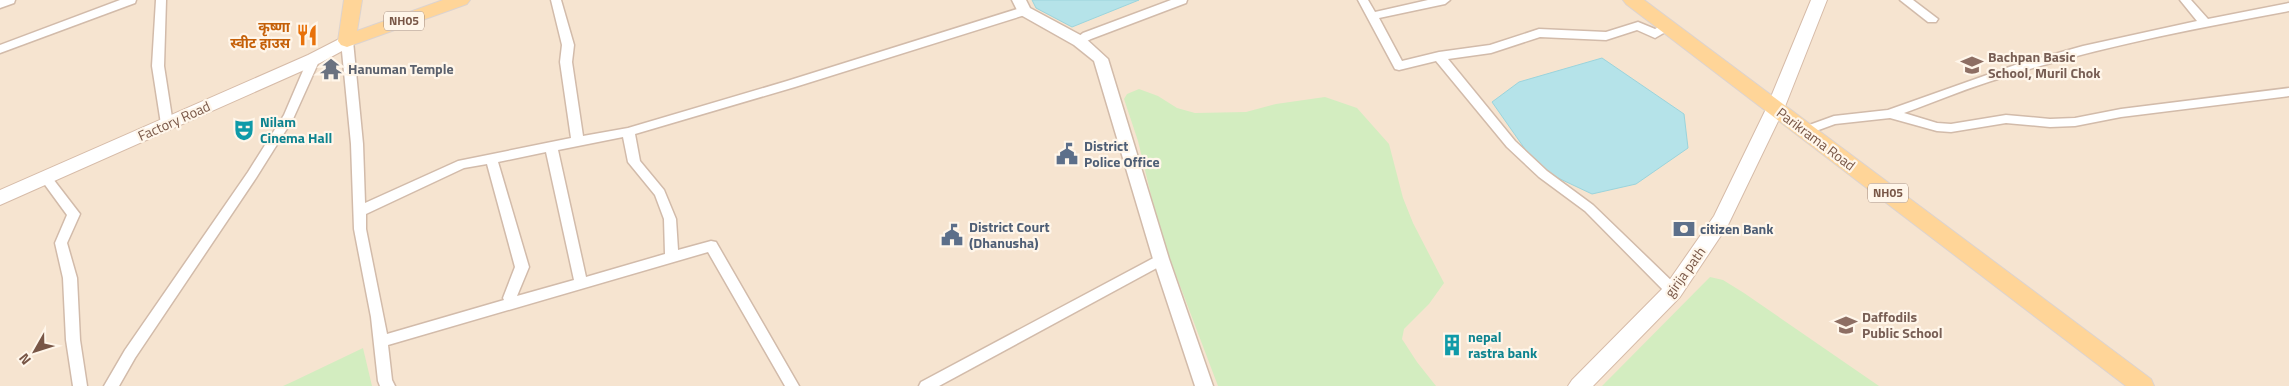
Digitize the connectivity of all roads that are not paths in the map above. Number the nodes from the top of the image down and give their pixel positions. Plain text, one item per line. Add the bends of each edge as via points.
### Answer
1 (10, 0) edge
2 (131, 0) edge
3 (161, 0) edge
4 (353, 0) edge
5 (461, 0) edge
6 (556, 0) edge
7 (1182, 0) edge
8 (1363, 0) edge
9 (1446, 0) edge
10 (1632, 0) edge
11 (1819, 0) edge
12 (1905, 0) edge
13 (2185, 0) edge
14 (0, 4) edge
15 (1022, 6) edge
16 (2289, 7) edge
17 (1373, 16) junction
18 (1932, 19) dead end
19 (2205, 23) junction
20 (1668, 27) junction
21 (1080, 41) junction
22 (347, 42) junction
23 (0, 49) edge
24 (1439, 56) junction
25 (314, 59) junction
26 (2289, 92) edge
27 (1775, 109) junction
28 (1890, 114) junction
29 (167, 124) junction
30 (1805, 131) junction
31 (628, 132) junction
32 (578, 142) junction
33 (551, 147) junction
34 (491, 158) junction
35 (46, 178) junction
36 (0, 198) edge
37 (359, 212) junction
38 (672, 257) junction
39 (1161, 259) junction
40 (582, 282) junction
41 (1673, 291) junction
42 (510, 298) dead end
43 (381, 341) junction
44 (80, 386) edge
45 (111, 386) edge
46 (388, 386) edge
47 (792, 386) edge
48 (926, 386) edge
49 (1204, 386) edge
50 (1579, 386) edge
51 (2143, 386) edge

1 - 14 street
2 - 23 street
3 - 29 street via 158,66
4 - 22 main road
5 - 22 main road, NH05
6 - 32 street via 568,45 566,62
7 - 21 street
8 - 17 street
9 - 17 street
10 - 20 main road, Parikrama Road / NH05
11 - 27 main road, girija path
12 - 18 street
13 - 19 street
15 - 21 street
15 - 31 street via 791,84
16 - 19 street
17 - 24 street via 1399,66
19 - 28 street via 2015,69
20 - 24 street via 1655,34 1638,26 1606,36 1539,33 1491,49
20 - 27 main road, Parikrama Road / NH05
21 - 39 street via 1101,58
22 - 25 main road, Factory Road
22 - 37 street via 358,144
24 - 41 street via 1512,144 1542,174 1589,208
25 - 29 main road, Factory Road
25 - 45 street via 289,116
26 - 28 street via 2064,123 2006,119 1951,128
27 - 30 main road, Parikrama Road / NH05
27 - 41 main road, girija path via 1722,220
28 - 30 street via 1834,120
29 - 35 main road, Factory Road
30 - 51 main road, Parikrama Road / NH05
31 - 32 street
31 - 38 street via 634,162 660,193 670,219
32 - 33 street
33 - 34 street
33 - 40 street
34 - 37 street via 462,164
34 - 42 street via 522,267
35 - 36 main road, Factory Road
35 - 44 street via 74,214 61,243 70,278 73,340
37 - 43 street
38 - 40 street
38 - 47 street via 711,246
39 - 48 street
39 - 49 street
40 - 43 street
41 - 50 main road, girija path
43 - 46 street

